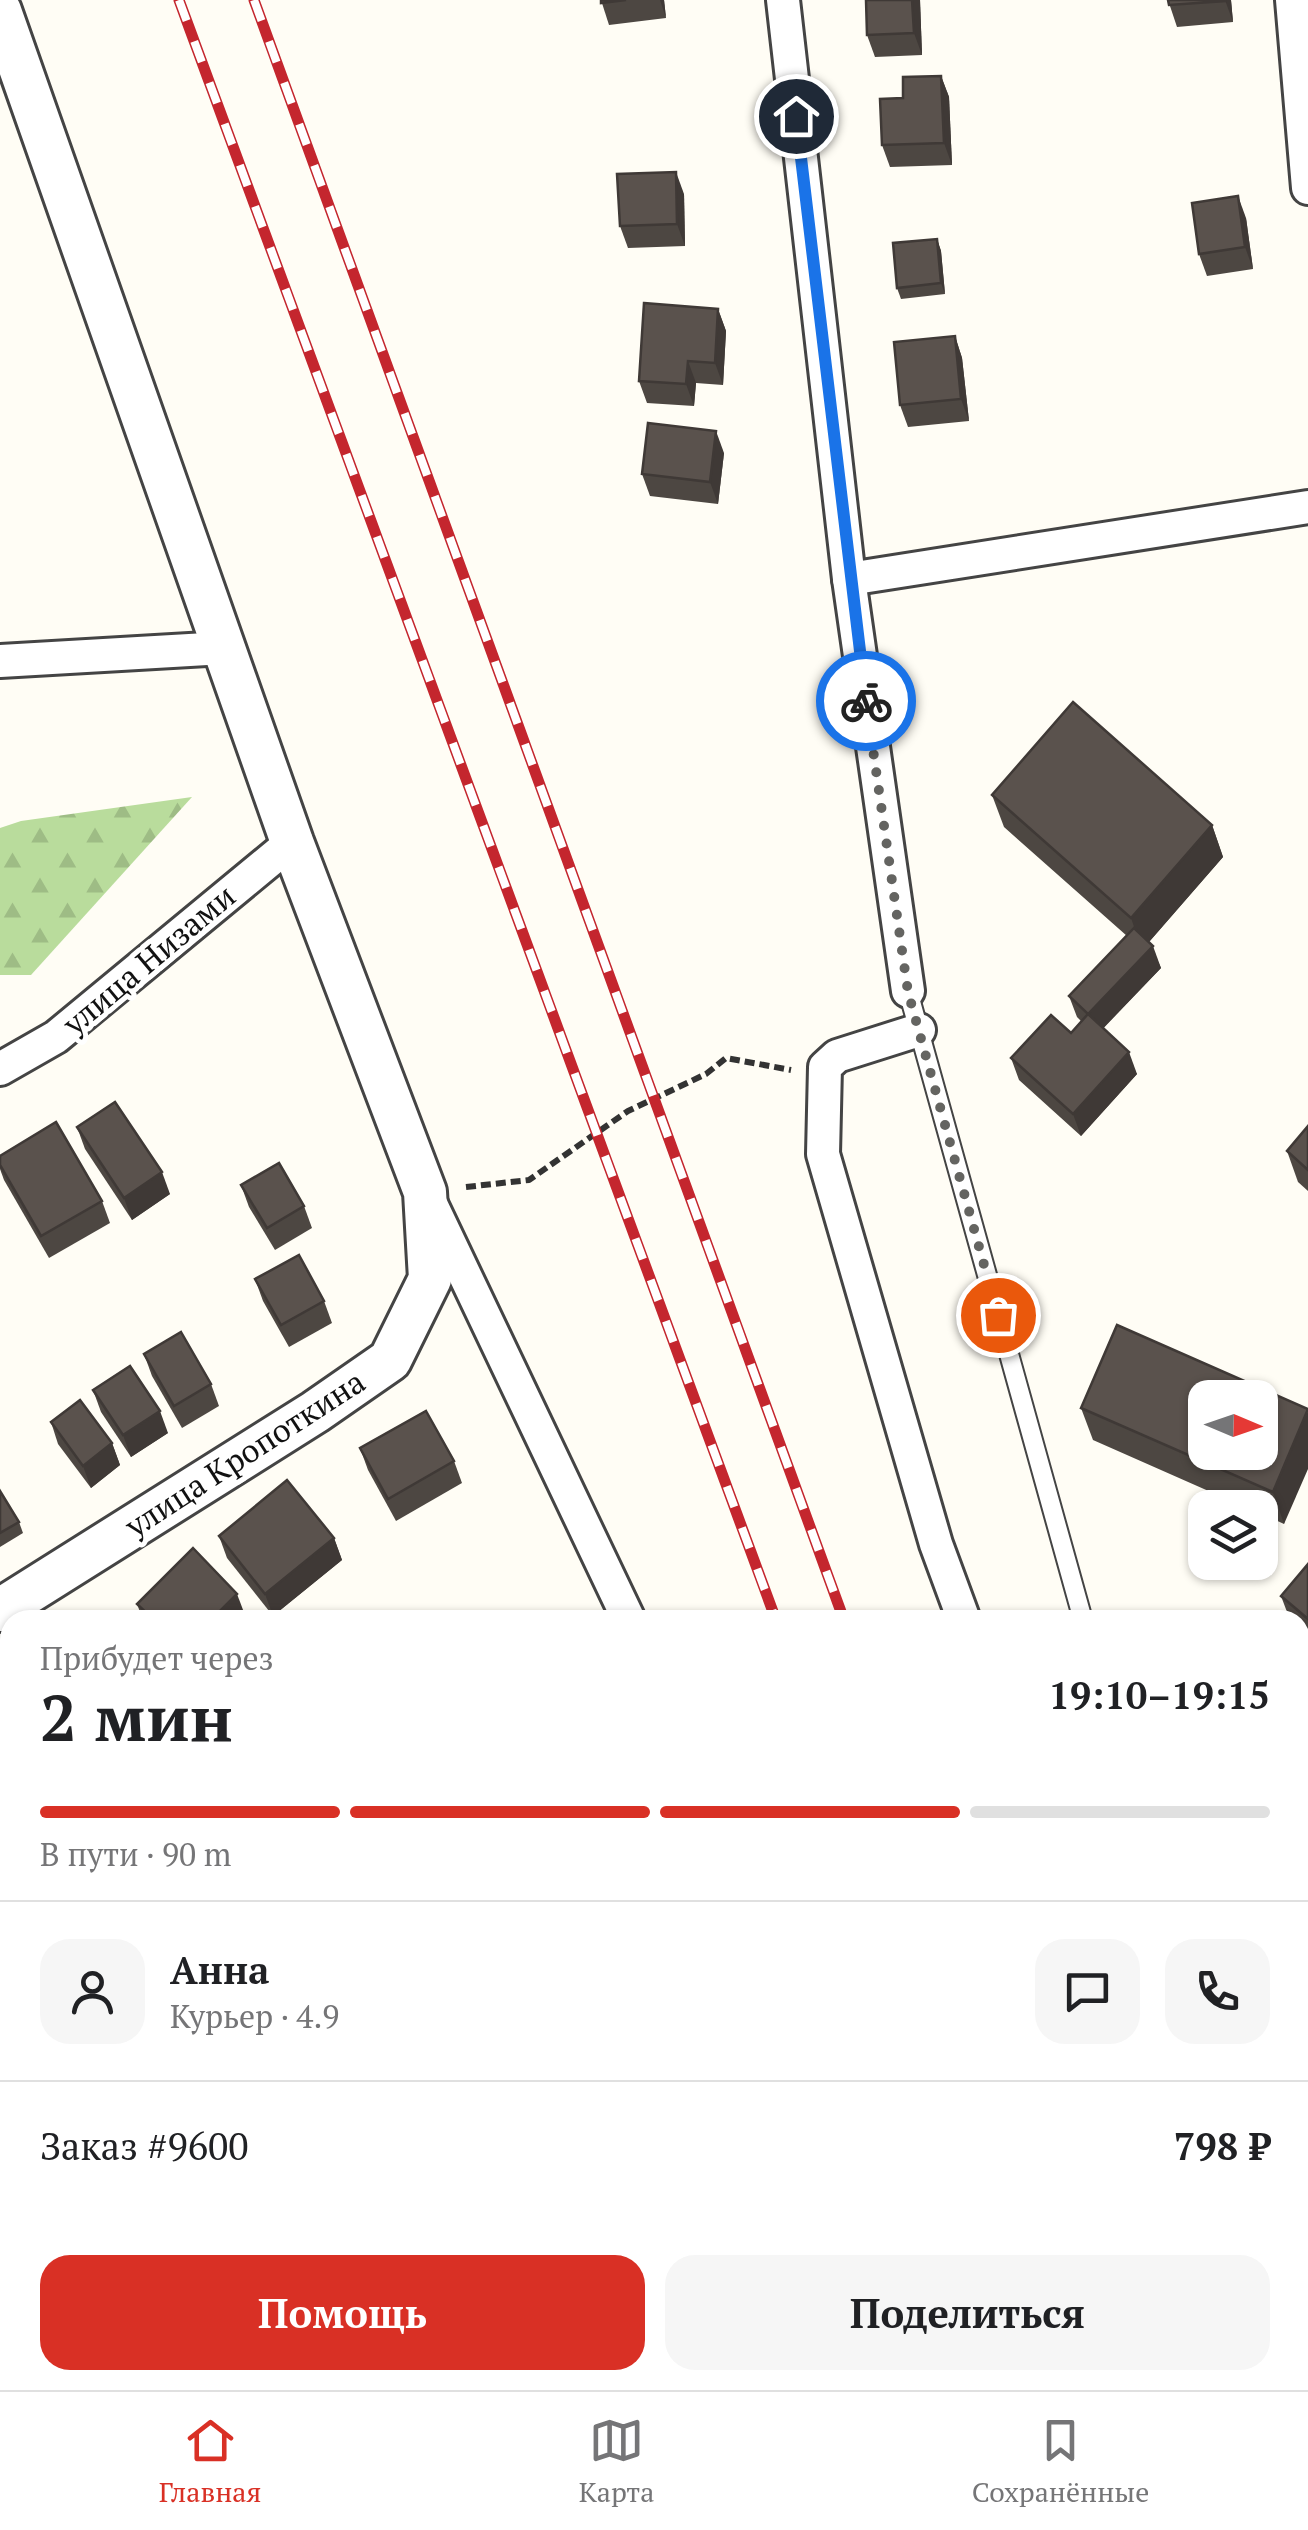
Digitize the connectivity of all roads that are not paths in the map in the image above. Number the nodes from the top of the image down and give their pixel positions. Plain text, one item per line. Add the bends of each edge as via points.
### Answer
1 (783, 0) edge
2 (1292, 0) edge
3 (0, 11) edge
4 (1308, 188) edge
5 (1308, 507) edge
6 (848, 579) junction
7 (224, 648) junction
8 (0, 661) edge
9 (292, 842) junction
10 (908, 992) joint
11 (919, 1030) junction
12 (0, 1069) edge
13 (425, 1192) junction
14 (0, 1610) edge
15 (623, 1610) edge
16 (960, 1610) edge
17 (1080, 1610) edge

1 - 6 street
2 - 4 street
3 - 7 street, улица Кропоткина
5 - 6 street
6 - 10 street
7 - 8 street
7 - 9 street, улица Кропоткина
9 - 12 street, улица Низами via 56,1037
9 - 13 street, улица Кропоткина
10 - 11 lane
11 - 16 street via 837,1056 822,1075 823,1154
11 - 17 lane
13 - 14 street, улица Кропоткина via 430,1280 390,1360
13 - 15 street

